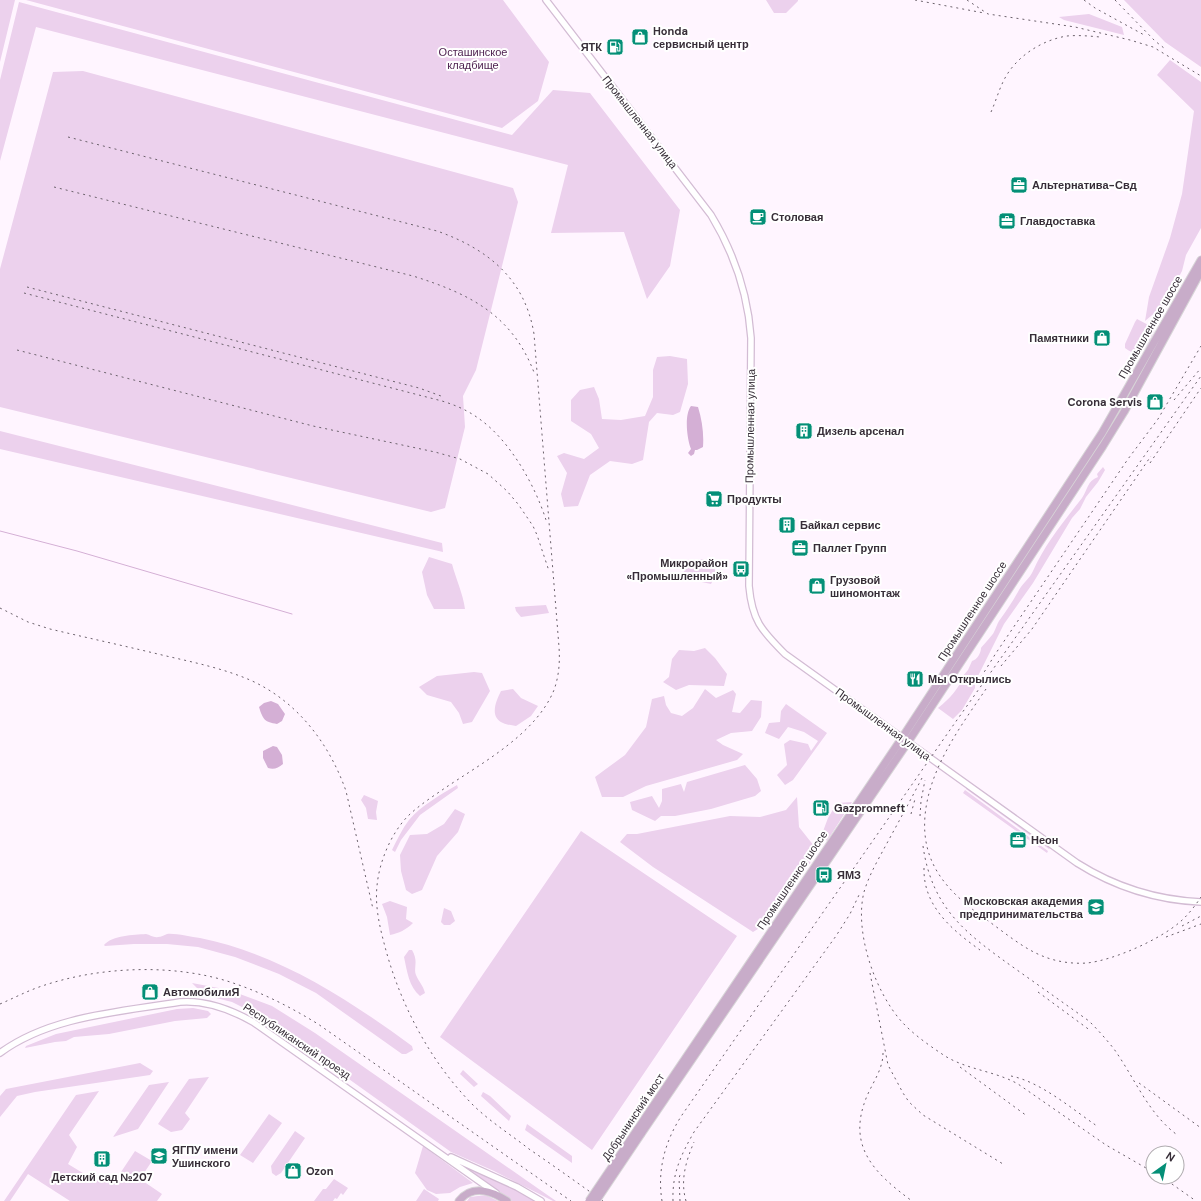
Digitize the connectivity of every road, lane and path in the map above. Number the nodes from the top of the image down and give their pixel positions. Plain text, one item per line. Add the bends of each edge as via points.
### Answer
1 (546, 0) edge
2 (1201, 260) edge
3 (1201, 271) edge
4 (1143, 361) junction
5 (1150, 365) junction
6 (1031, 541) junction
7 (1038, 545) junction
8 (905, 740) junction
9 (1201, 902) edge
10 (697, 1046) junction
11 (0, 1053) edge
12 (430, 1146) junction
13 (506, 1200) edge
14 (459, 1201) edge
15 (541, 1201) edge
16 (589, 1201) edge
17 (596, 1201) edge

1 - 8 street, Промышленная улица via 711,215 728,246 743,288 751,338 749,581 755,618 769,638 785,654
2 - 4 main road, Промышленное шоссе
3 - 5 main road, Промышленное шоссе
4 - 5 main road
4 - 6 main road, Промышленное шоссе via 1102,433
5 - 7 main road, Промышленное шоссе via 1103,446
6 - 7 main road
6 - 8 main road, Промышленное шоссе
7 - 8 main road, Промышленное шоссе
8 - 9 street, Промышленная улица via 1063,854 1099,876 1152,895
8 - 10 main road, Промышленное шоссе
10 - 16 main road, Добрынинский мост, bridge
10 - 17 main road, Добрынинский мост, bridge
11 - 12 street, Республиканский проезд via 38,1032 68,1022 180,1002 214,1005 253,1022
12 - 13 street, Республиканский проезд
12 - 15 street, Республиканский проезд
13 - 14 main road via 480,1190 467,1194

